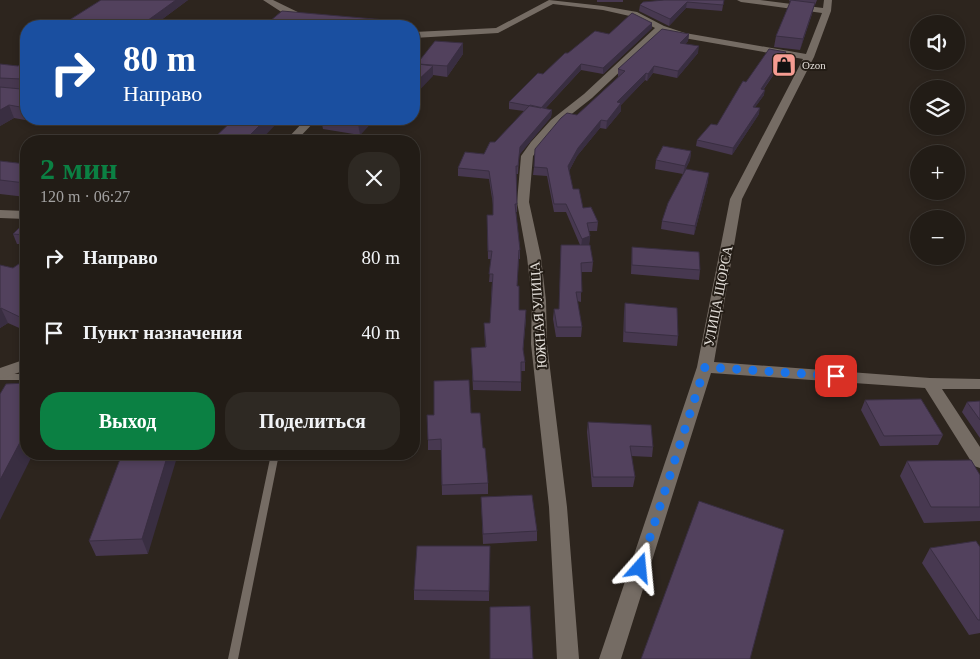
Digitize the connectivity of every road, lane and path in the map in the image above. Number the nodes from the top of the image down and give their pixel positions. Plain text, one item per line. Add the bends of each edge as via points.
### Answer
1 (267, 0) edge
2 (741, 0) edge
3 (554, 1) edge
4 (632, 5) dead end
5 (827, 6) edge
6 (603, 8) junction
7 (316, 20) edge
8 (661, 28) junction
9 (420, 35) edge
10 (809, 56) junction
11 (306, 125) edge
12 (296, 135) edge
13 (0, 214) edge
14 (20, 215) edge
15 (20, 367) edge
16 (705, 367) junction
17 (0, 375) edge
18 (20, 377) edge
19 (930, 383) junction
20 (980, 384) edge
21 (274, 460) edge
22 (980, 462) edge
23 (233, 659) edge
24 (568, 659) edge
25 (610, 659) edge

1 - 7 street via 286,11
2 - 5 street
3 - 6 street
3 - 9 street via 498,30
4 - 6 street
5 - 10 street, УЛИЦА ЩОРСА
6 - 8 street via 637,15
8 - 10 street via 684,35
8 - 24 street, ЮЖНАЯ УЛИЦА via 555,122 528,156 524,178 523,202 534,257 539,344 558,507
10 - 16 street, УЛИЦА ЩОРСА via 736,199
11 - 12 street
13 - 14 street
15 - 17 street
16 - 19 street
16 - 25 street, УЛИЦА ЩОРСА
17 - 18 lane
19 - 20 street
19 - 22 street
21 - 23 lane

